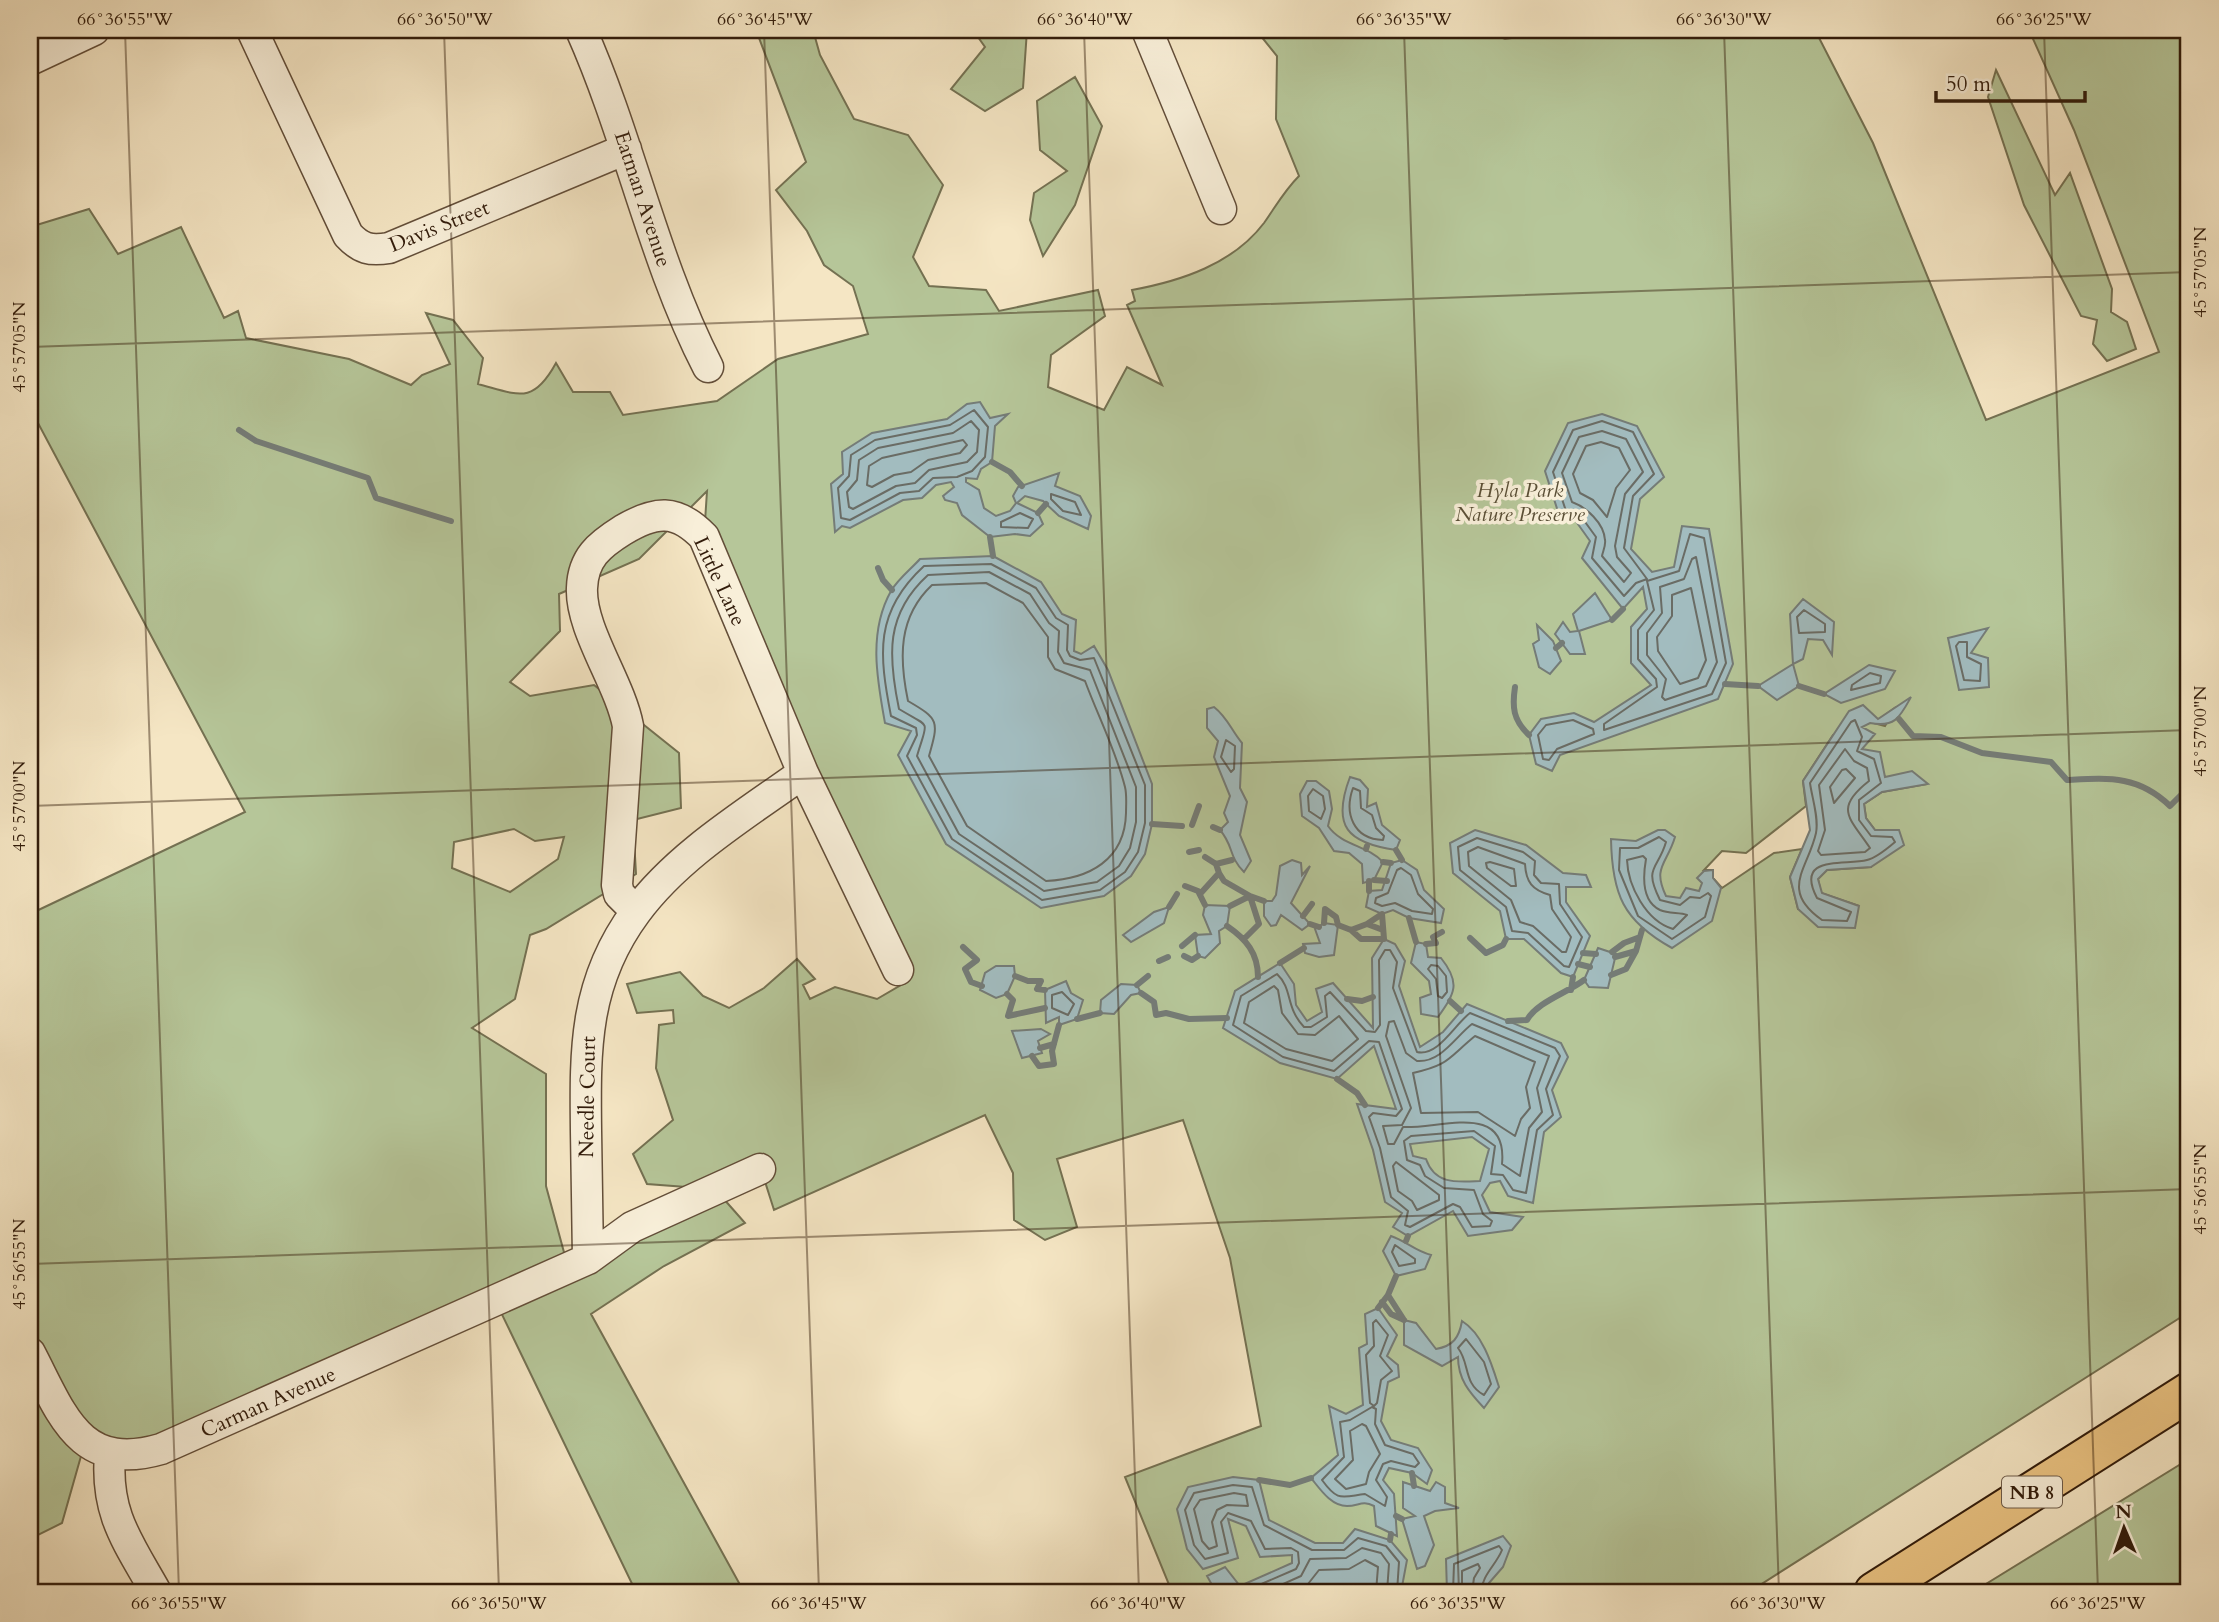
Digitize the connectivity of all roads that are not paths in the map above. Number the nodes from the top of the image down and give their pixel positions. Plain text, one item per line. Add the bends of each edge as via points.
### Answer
1 (252, 30) edge
2 (581, 30) edge
3 (1147, 30) edge
4 (78, 33) edge
5 (30, 60) edge
6 (626, 149) junction
7 (1221, 209) dead end
8 (708, 367) dead end
9 (803, 773) junction
10 (636, 911) junction
11 (898, 970) dead end
12 (760, 1169) dead end
13 (588, 1259) junction
14 (30, 1353) edge
15 (2189, 1392) edge
16 (110, 1454) junction
17 (156, 1592) edge
18 (1874, 1592) edge

1 - 6 street, Davis Street via 348,235 359,246 389,248
2 - 6 street, Eatman Avenue via 606,85
3 - 7 street
4 - 5 street
6 - 8 street, Eatman Avenue via 681,314
9 - 10 street, Needle Court via 683,864
9 - 10 street, Little Lane via 704,537 678,518 654,516 599,544 589,556 582,589 584,608 624,705 628,726 617,885 619,894
9 - 11 street, Little Lane
10 - 13 street, Needle Court via 598,982 589,1018 585,1056
12 - 13 street, Carman Avenue via 632,1227
13 - 16 street, Carman Avenue via 161,1449 136,1456
14 - 16 street via 65,1420 85,1441
15 - 18 highway, NB 8
16 - 17 street via 107,1481 113,1511

